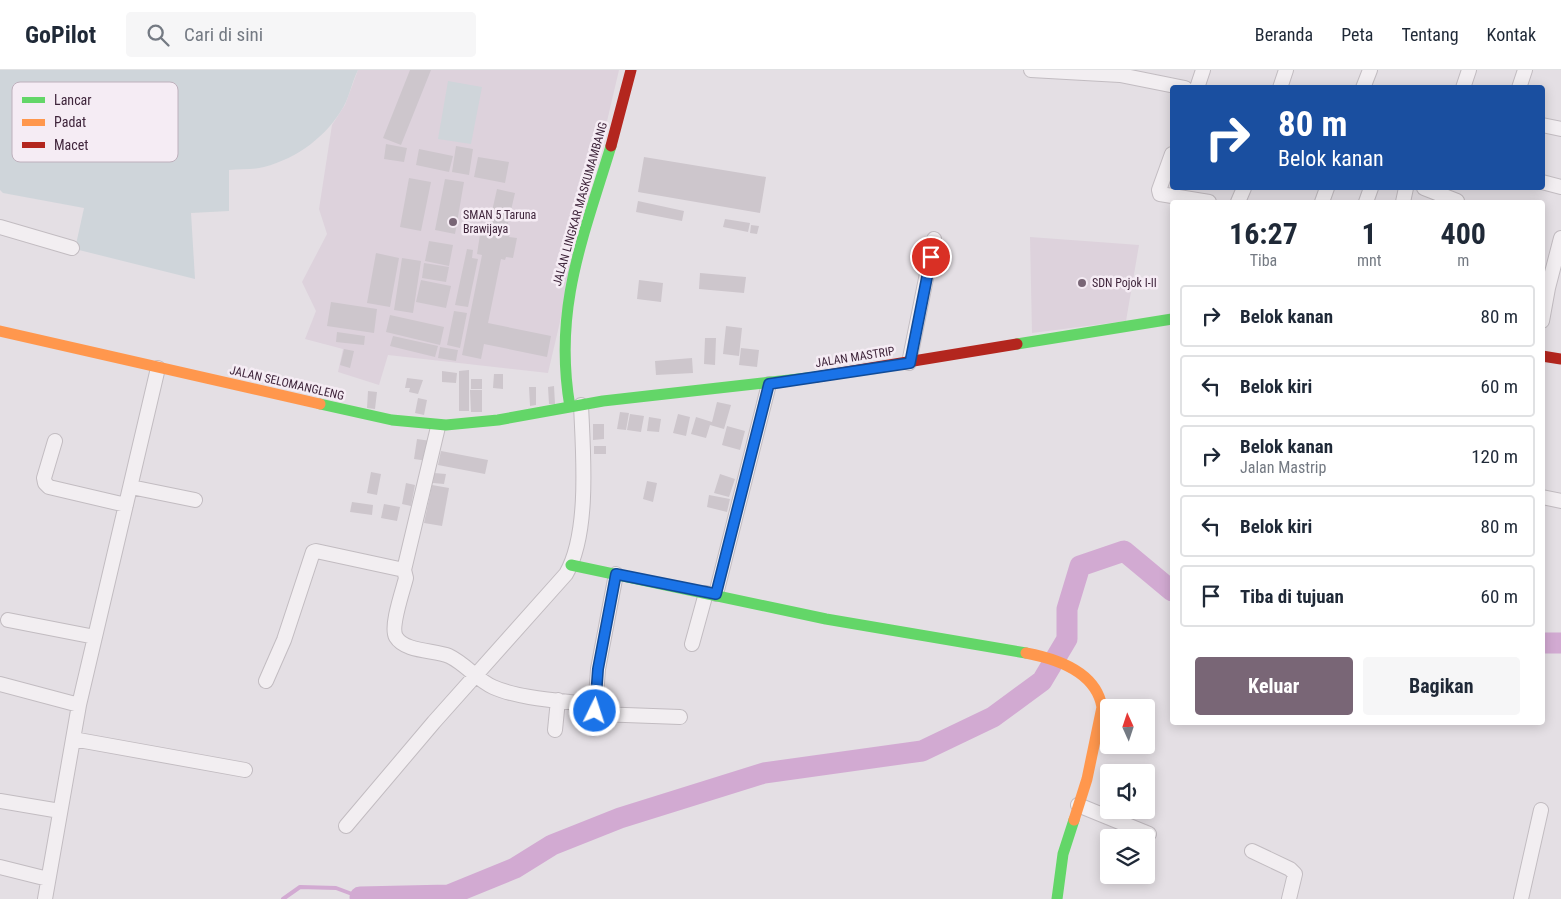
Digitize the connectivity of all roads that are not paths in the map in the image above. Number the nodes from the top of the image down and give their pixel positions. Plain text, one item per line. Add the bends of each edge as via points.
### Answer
1 (631, 70) edge
2 (1030, 70) edge
3 (1203, 70) edge
4 (1286, 70) edge
5 (1370, 70) edge
6 (1469, 70) edge
7 (1525, 70) edge
8 (1170, 85) edge
9 (1198, 85) edge
10 (1281, 85) edge
11 (1364, 85) edge
12 (1464, 85) edge
13 (1520, 85) edge
14 (1545, 125) edge
15 (1561, 129) edge
16 (1170, 160) edge
17 (1545, 183) edge
18 (1561, 187) edge
19 (1429, 190) edge
20 (1197, 200) edge
21 (1452, 200) edge
22 (0, 227) edge
23 (1561, 238) edge
24 (934, 240) dead end
25 (72, 248) dead end
26 (1545, 305) edge
27 (1170, 319) edge
28 (0, 330) edge
29 (1545, 356) edge
30 (1561, 359) edge
31 (910, 363) junction
32 (158, 368) junction
33 (769, 384) junction
34 (576, 406) junction
35 (438, 427) junction
36 (54, 441) dead end
37 (131, 486) junction
38 (1545, 498) edge
39 (194, 500) dead end
40 (1561, 501) edge
41 (126, 505) junction
42 (571, 565) junction
43 (404, 570) junction
44 (616, 574) junction
45 (711, 593) junction
46 (8, 620) dead end
47 (95, 637) junction
48 (692, 644) dead end
49 (474, 672) junction
50 (266, 681) dead end
51 (0, 684) edge
52 (558, 700) junction
53 (79, 705) junction
54 (595, 705) junction
55 (680, 717) dead end
56 (555, 730) dead end
57 (73, 739) junction
58 (245, 770) dead end
59 (0, 801) edge
60 (1078, 805) junction
61 (1541, 810) dead end
62 (60, 811) junction
63 (346, 826) dead end
64 (1137, 829) edge
65 (1252, 851) dead end
66 (0, 867) edge
67 (48, 879) junction
68 (45, 899) edge
69 (1056, 899) edge
70 (1289, 899) edge
71 (1521, 899) edge

1 - 34 street, JALAN LINGKAR MASKUMAMBANG via 580,249 564,322 562,359
2 - 8 street via 1120,75
3 - 9 street
4 - 10 street
5 - 11 street
6 - 12 street
7 - 13 street
14 - 15 street
16 - 20 street via 1160,194
17 - 18 street
19 - 21 street
22 - 25 street
23 - 26 street
24 - 31 street
27 - 31 street, JALAN MASTRIP
28 - 32 street, JALAN SELOMANGLENG
29 - 30 street
31 - 33 street, JALAN MASTRIP
32 - 35 street, JALAN SELOMANGLENG via 392,420
32 - 37 street
33 - 34 street, JALAN MASTRIP
33 - 45 street
34 - 35 street, JALAN SELOMANGLENG via 528,416
34 - 42 street via 582,519
35 - 43 street
36 - 41 street via 44,478 49,487
37 - 39 street
37 - 41 street
38 - 40 street
41 - 47 street
42 - 44 street
42 - 49 street
43 - 49 street via 406,578 394,628 396,637 404,644 448,656
43 - 50 street via 316,550 313,552 284,640
44 - 45 street
44 - 54 street via 598,669
45 - 48 street
45 - 60 street via 826,619 1037,655 1076,670 1093,683 1102,707 1096,743
46 - 47 street
47 - 53 street
49 - 52 street via 492,686
49 - 63 street
51 - 53 street
52 - 54 street
52 - 56 street
53 - 57 street
54 - 55 street via 598,714
57 - 58 street
57 - 62 street
59 - 62 street
60 - 64 street
60 - 69 street via 1063,854
61 - 71 street
62 - 67 street
65 - 70 street via 1296,874
66 - 67 street
67 - 68 street

